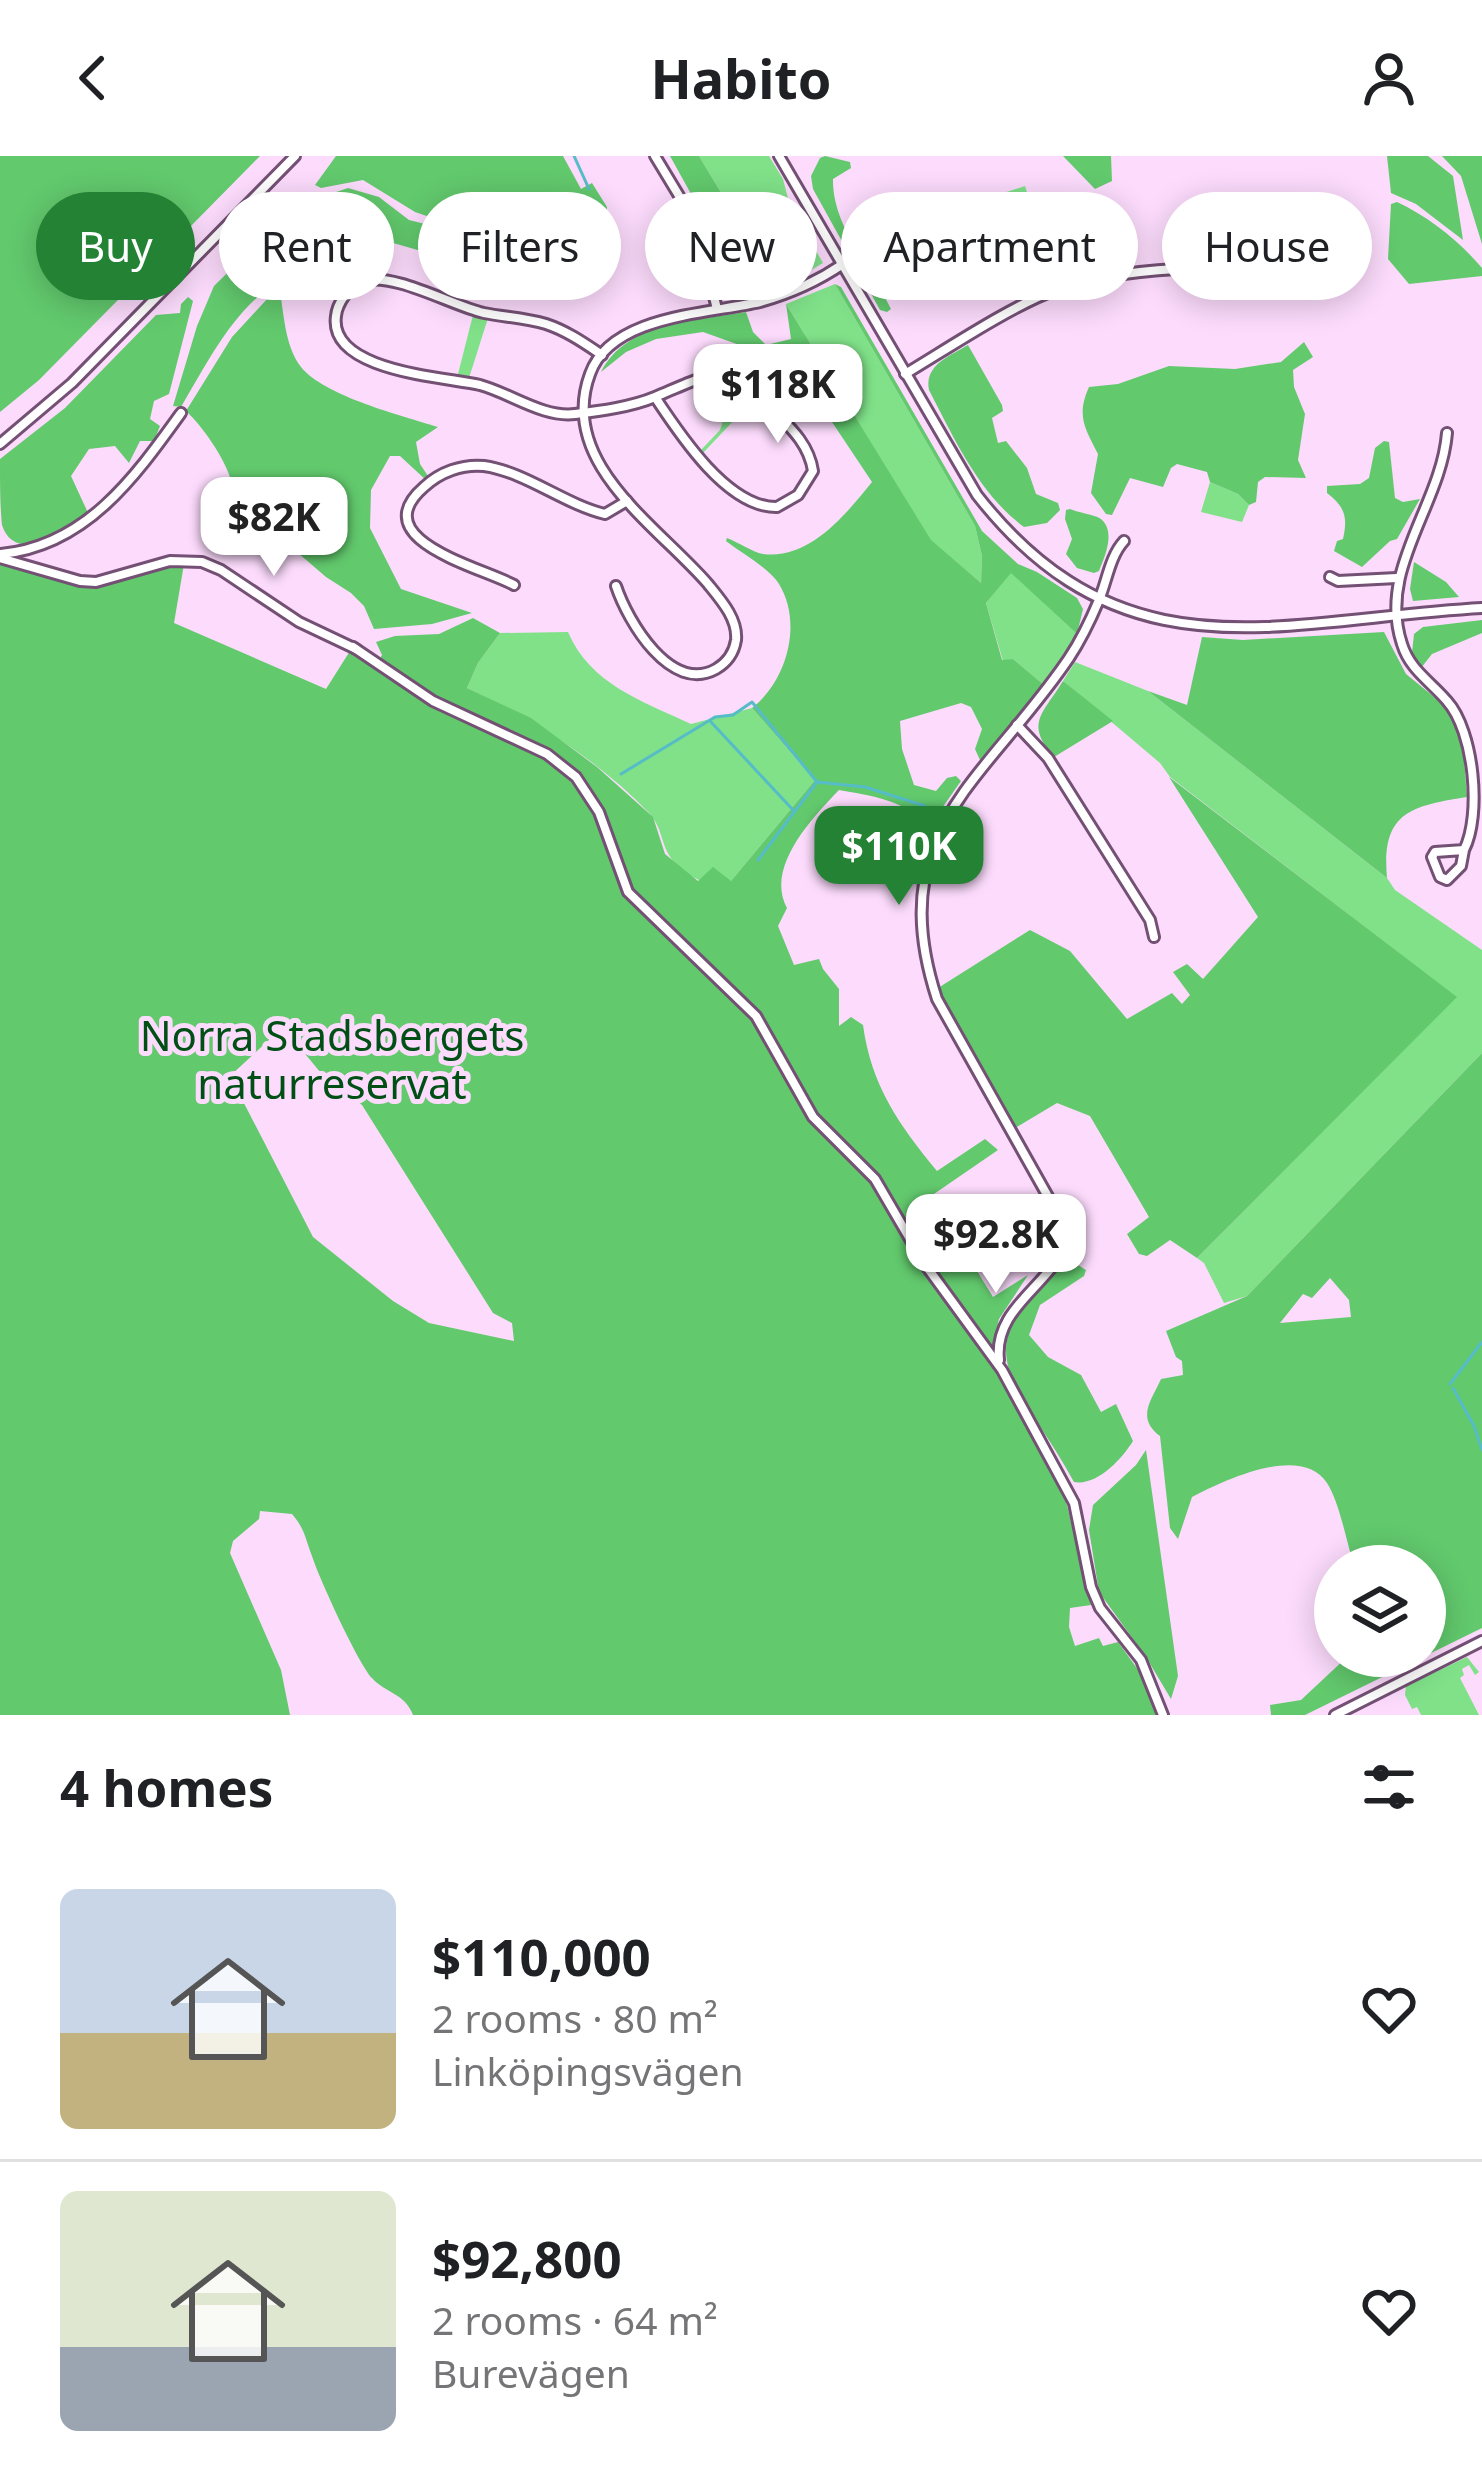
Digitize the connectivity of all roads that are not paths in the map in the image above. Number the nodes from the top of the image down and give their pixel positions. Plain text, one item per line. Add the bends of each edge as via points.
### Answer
1 (295, 156) edge
2 (655, 156) edge
3 (782, 156) edge
4 (841, 260) edge
5 (841, 265) edge
6 (1162, 272) edge
7 (863, 300) edge
8 (717, 309) junction
9 (602, 355) junction
10 (905, 374) junction
11 (656, 397) junction
12 (181, 412) dead end
13 (583, 412) junction
14 (1447, 433) dead end
15 (0, 444) edge
16 (627, 501) junction
17 (1124, 541) dead end
18 (0, 556) edge
19 (1330, 577) dead end
20 (1397, 578) junction
21 (514, 585) dead end
22 (616, 586) dead end
23 (1100, 598) junction
24 (1482, 608) edge
25 (1398, 617) junction
26 (1017, 724) junction
27 (1464, 850) junction
28 (1154, 937) dead end
29 (1002, 1370) junction
30 (1482, 1641) edge
31 (1163, 1715) edge
32 (1335, 1715) edge

1 - 15 street
2 - 8 street via 696,224
3 - 4 street
5 - 8 street via 777,297
6 - 10 street via 1037,298
7 - 10 street
8 - 9 street via 648,325
9 - 13 street
9 - 13 street via 546,324 401,285 358,282 335,315 346,343 380,365 478,385 550,411
10 - 23 street via 1004,530
11 - 11 street via 699,376 738,380 803,442 813,471 806,485 777,507 746,501
11 - 13 street
12 - 18 street via 123,488 80,526 44,547
13 - 16 street via 594,454
14 - 20 street via 1426,514
16 - 21 street via 605,514 487,466 455,469 417,492 411,534
16 - 22 street via 724,603 736,629 730,658 699,675 678,671 642,633
17 - 23 street
18 - 29 street via 96,582 170,561 213,565 298,622 576,777 599,812 628,892 756,1016 813,1117 874,1179
19 - 20 street
20 - 25 street
23 - 25 street via 1190,626 1238,630
23 - 26 street via 1072,654
24 - 25 street
25 - 27 street via 1406,656 1446,700 1467,739 1473,806
26 - 28 street via 1048,758
26 - 29 street via 951,806 925,872 920,916 937,1000 1069,1234 1065,1251 1004,1324
27 - 27 street via 1435,852 1440,877 1456,873
29 - 31 street via 1072,1497 1100,1608 1141,1660
30 - 32 street

